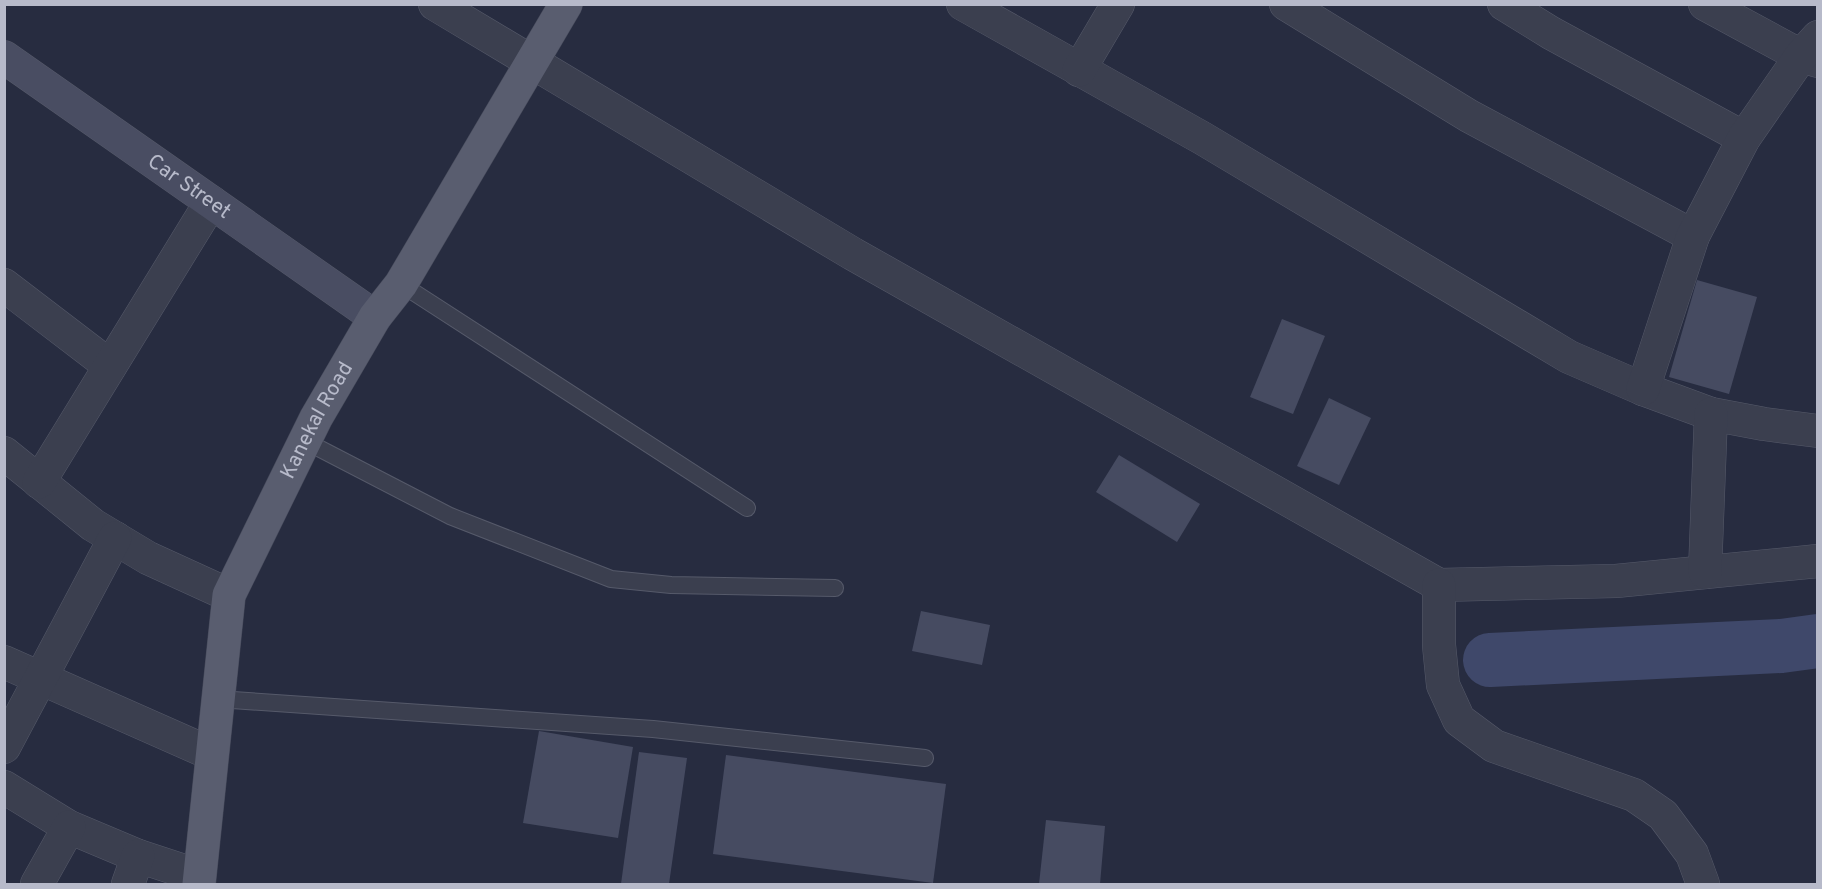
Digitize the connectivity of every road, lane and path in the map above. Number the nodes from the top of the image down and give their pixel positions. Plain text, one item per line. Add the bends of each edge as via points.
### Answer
1 (435, 4) edge
2 (566, 4) edge
3 (963, 4) edge
4 (1118, 4) edge
5 (1286, 4) edge
6 (1504, 4) edge
7 (1705, 4) edge
8 (1812, 51) edge
9 (4, 57) edge
10 (532, 62) junction
11 (1079, 70) junction
12 (1744, 138) junction
13 (211, 202) junction
14 (1693, 236) junction
15 (401, 284) junction
16 (4, 285) edge
17 (375, 317) junction
18 (110, 366) junction
19 (1643, 389) junction
20 (1711, 414) junction
21 (1818, 431) edge
22 (305, 441) junction
23 (4, 453) edge
24 (39, 482) junction
25 (747, 508) dead end
26 (115, 538) junction
27 (1818, 561) edge
28 (1705, 572) junction
29 (1439, 585) junction
30 (835, 588) dead end
31 (229, 595) junction
32 (4, 662) edge
33 (42, 679) junction
34 (218, 699) junction
35 (4, 747) edge
36 (212, 754) junction
37 (925, 758) dead end
38 (4, 787) edge
39 (69, 827) junction
40 (133, 870) edge
41 (199, 880) edge
42 (37, 885) edge
43 (1703, 885) edge

1 - 10 street
2 - 10 main road, Kanekal Road
3 - 11 street
4 - 11 street
5 - 14 street via 1469,116
6 - 12 street
7 - 8 street
8 - 12 street
9 - 13 street, Car Street
10 - 15 main road, Kanekal Road
10 - 29 street via 853,254
11 - 19 street via 1202,138 1569,357
12 - 14 street
13 - 17 street, Car Street
13 - 18 street
14 - 19 street
15 - 17 main road, Kanekal Road
15 - 25 lane
16 - 18 street
17 - 22 main road, Kanekal Road
18 - 24 street
19 - 20 street
20 - 21 street
20 - 28 street
22 - 30 lane via 450,516 611,579 671,585
22 - 31 main road, Kanekal Road
23 - 24 street
24 - 26 street
26 - 31 street via 148,558
26 - 33 street
27 - 28 street
28 - 29 street via 1616,580
29 - 43 street via 1443,685 1459,720 1494,746 1634,795 1663,815 1692,854
31 - 34 main road, Kanekal Road
32 - 33 street
33 - 35 street
33 - 36 street
34 - 36 main road, Kanekal Road
34 - 37 lane via 653,729
36 - 41 main road, Kanekal Road
38 - 39 street
39 - 40 street
39 - 42 street
40 - 41 street

